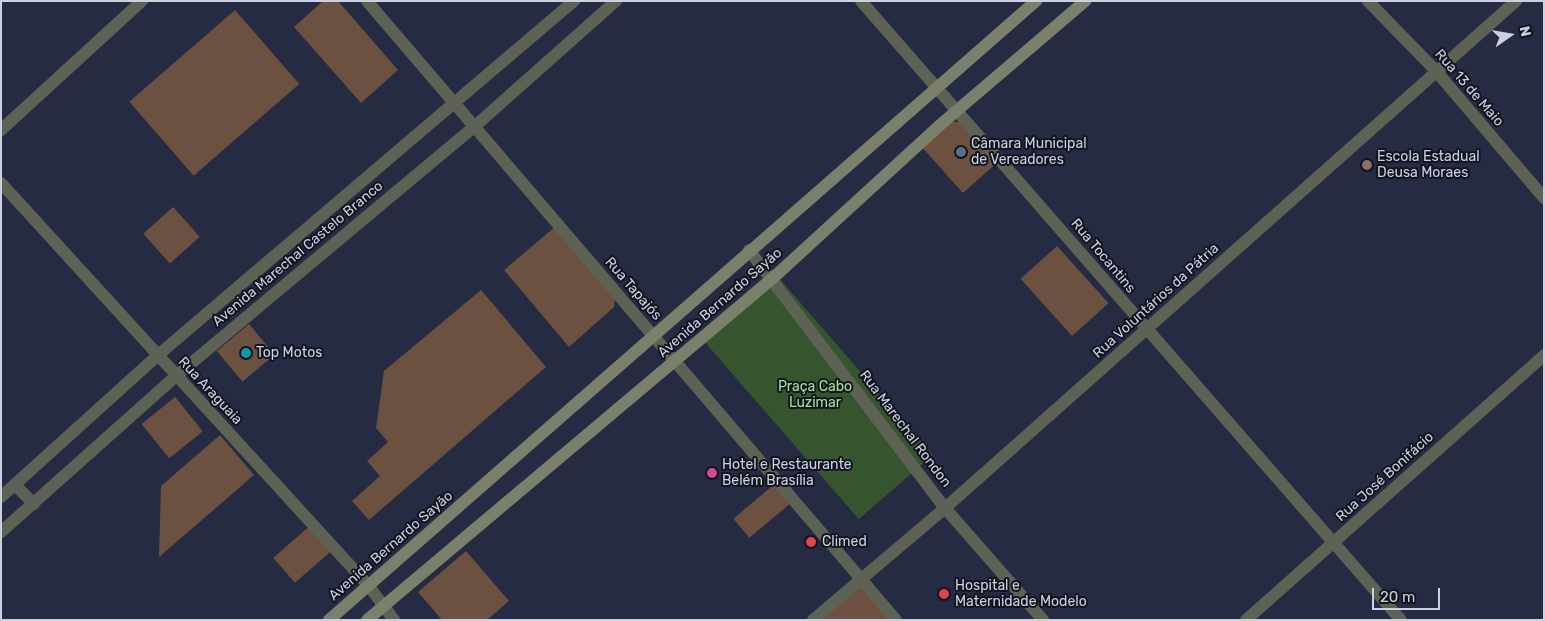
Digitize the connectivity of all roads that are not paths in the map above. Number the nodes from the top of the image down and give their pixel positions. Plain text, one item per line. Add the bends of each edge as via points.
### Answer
1 (142, 1) edge
2 (366, 1) edge
3 (574, 1) edge
4 (616, 1) edge
5 (861, 1) edge
6 (1036, 1) edge
7 (1085, 1) edge
8 (1368, 1) edge
9 (1516, 1) edge
10 (1436, 71) junction
11 (938, 87) junction
12 (455, 106) junction
13 (958, 110) junction
14 (474, 127) junction
15 (1, 130) edge
16 (1, 183) edge
17 (1544, 198) edge
18 (749, 250) junction
19 (774, 278) junction
20 (1146, 331) junction
21 (655, 338) junction
22 (1544, 355) edge
23 (156, 356) junction
24 (676, 361) junction
25 (176, 376) junction
26 (14, 485) junction
27 (1, 497) edge
28 (34, 504) junction
29 (945, 508) junction
30 (1, 532) edge
31 (1335, 542) junction
32 (861, 576) junction
33 (368, 585) junction
34 (382, 606) junction
35 (330, 620) edge
36 (367, 620) edge
37 (394, 620) edge
38 (813, 620) edge
39 (896, 620) edge
40 (1043, 620) edge
41 (1246, 620) edge
42 (1401, 620) edge

1 - 15 street
2 - 12 street, Rua Tapajós
3 - 12 street, Avenida Marechal Castelo Branco
4 - 14 street, Avenida Marechal Castelo Branco
5 - 11 street, Rua Tocantins
6 - 11 main road, Avenida Bernardo Sayão
7 - 13 main road, Avenida Bernardo Sayão
8 - 10 street, Rua 13 de Maio
9 - 10 street, Rua Voluntários da Pátria
10 - 17 street, Rua 13 de Maio
10 - 20 street, Rua Voluntários da Pátria
11 - 13 street, Rua Tocantins
11 - 18 main road, Avenida Bernardo Sayão
12 - 14 street, Rua Tapajós
12 - 23 street, Avenida Marechal Castelo Branco
13 - 19 main road, Avenida Bernardo Sayão
13 - 20 street, Rua Tocantins
14 - 21 street, Rua Tapajós
14 - 25 street, Avenida Marechal Castelo Branco
16 - 23 street, Rua Araguaia
18 - 19 street, Rua Marechal Rondon
18 - 21 main road, Avenida Bernardo Sayão
19 - 24 main road, Avenida Bernardo Sayão
19 - 29 street, Rua Marechal Rondon
20 - 29 street, Rua Voluntários da Pátria
20 - 31 street, Rua Tocantins
21 - 24 street, Rua Tapajós
21 - 33 main road, Avenida Bernardo Sayão
22 - 31 street, Rua José Bonifácio
23 - 25 street, Rua Araguaia
23 - 26 street, Avenida Marechal Castelo Branco
24 - 32 street, Rua Tapajós
24 - 34 main road, Avenida Bernardo Sayão
25 - 28 street, Avenida Marechal Castelo Branco
25 - 33 street, Rua Araguaia
26 - 27 street, Avenida Marechal Castelo Branco
26 - 28 street
28 - 30 street, Avenida Marechal Castelo Branco
29 - 32 street, Rua Voluntários da Pátria
29 - 40 street, Rua Marechal Rondon
31 - 41 street, Rua José Bonifácio
31 - 42 street, Rua Tocantins
32 - 38 street, Rua Voluntários da Pátria
32 - 39 street, Rua Tapajós
33 - 34 street, Rua Araguaia
33 - 35 main road, Avenida Bernardo Sayão
34 - 36 main road, Avenida Bernardo Sayão
34 - 37 street, Rua Araguaia

